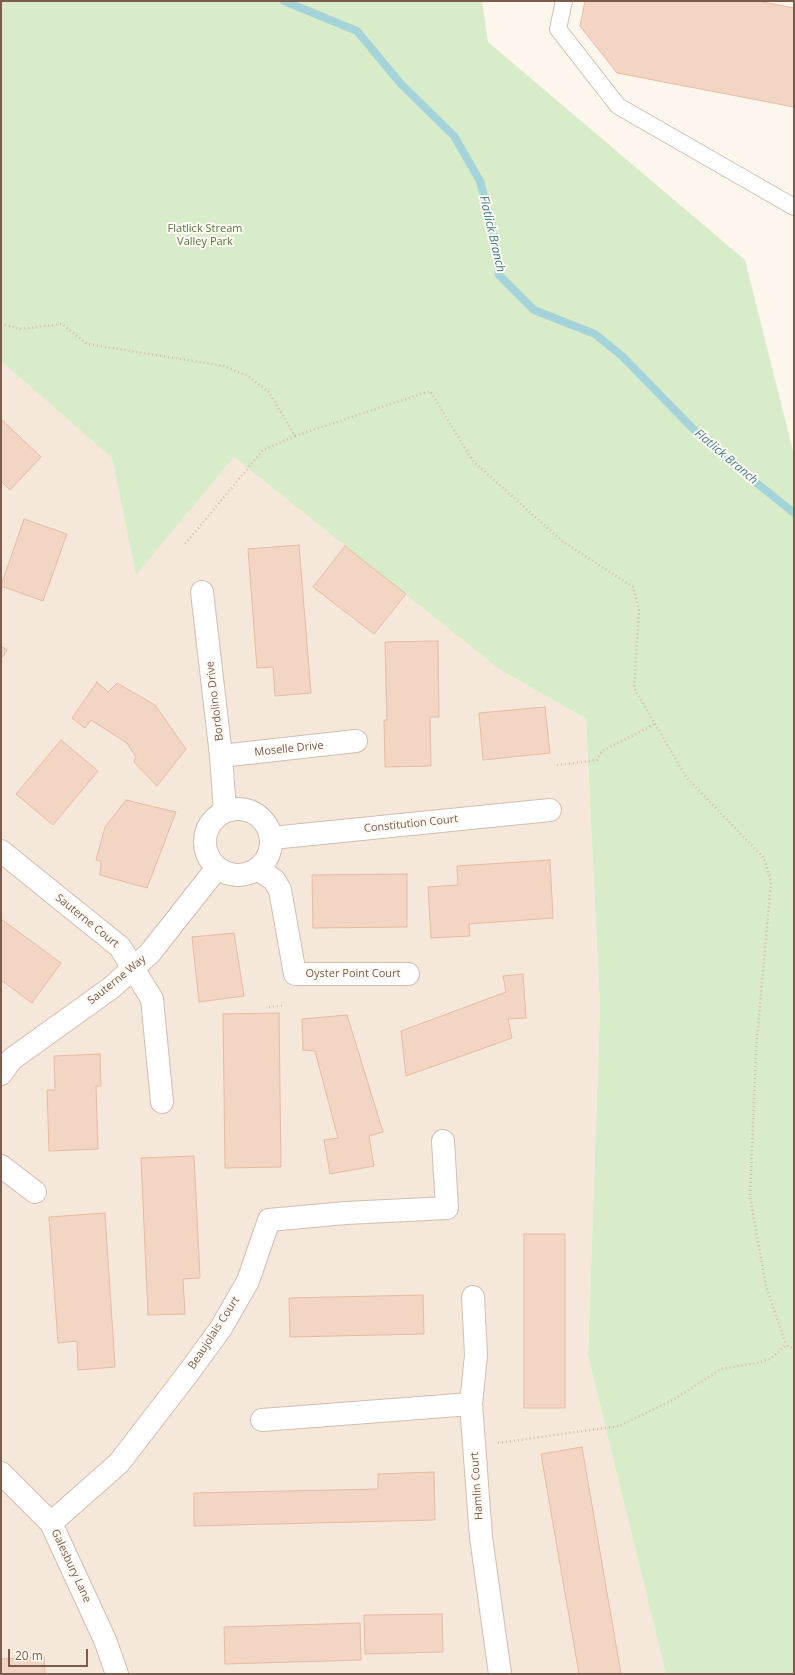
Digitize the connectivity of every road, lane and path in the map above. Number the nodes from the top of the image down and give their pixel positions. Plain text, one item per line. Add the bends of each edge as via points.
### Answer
1 (564, 1) edge
2 (794, 207) edge
3 (1, 324) edge
4 (295, 436) junction
5 (185, 544) dead end
6 (202, 592) dead end
7 (655, 724) junction
8 (356, 741) dead end
9 (221, 756) junction
10 (557, 765) dead end
11 (550, 810) dead end
12 (225, 811) junction
13 (272, 838) junction
14 (1, 851) edge
15 (217, 868) junction
16 (258, 869) junction
17 (133, 968) junction
18 (408, 974) dead end
19 (285, 1005) dead end
20 (269, 1007) dead end
21 (5, 1061) edge
22 (162, 1102) dead end
23 (443, 1141) dead end
24 (1, 1166) edge
25 (35, 1192) dead end
26 (473, 1297) dead end
27 (786, 1345) junction
28 (794, 1349) edge
29 (471, 1404) junction
30 (262, 1420) dead end
31 (514, 1442) dead end
32 (1, 1473) edge
33 (51, 1523) junction
34 (117, 1674) edge
35 (500, 1674) edge

1 - 2 lane via 558,28 618,106
3 - 4 path via 20,329 62,324 87,344 224,366 248,376 268,392
4 - 5 path via 263,450
4 - 7 path via 430,391 473,461 562,541 634,587 639,610 634,688
6 - 9 street, Bordolino Drive
7 - 10 path via 602,751 597,760
7 - 27 path via 686,777 764,858 771,882 756,1050 750,1197 766,1286
8 - 9 street, Moselle Drive
9 - 12 street, Bordolino Drive
11 - 13 street, Constitution Court
12 - 13 street via 234,808 256,813 264,820
12 - 15 street via 214,819 205,839 210,860
13 - 16 street via 270,852
14 - 17 street, Sauterne Court via 120,947
15 - 16 street via 226,874 237,876
15 - 17 street, Sauterne Way via 150,953
16 - 18 street, Oyster Point Court via 274,880 280,890 295,974
17 - 21 street, Sauterne Way via 111,988
17 - 22 street, Sauterne Court via 152,999
19 - 20 path
23 - 33 street, Beaujolais Court via 447,1208 270,1220 248,1281 212,1341 119,1464
24 - 25 street
26 - 29 street, Hamlin Court via 476,1355
27 - 28 path
27 - 31 path via 770,1359 721,1369 673,1400 619,1426
29 - 30 street
29 - 35 street, Hamlin Court via 481,1537
32 - 33 street, Galesbury Lane
33 - 34 street, Galesbury Lane via 105,1640

